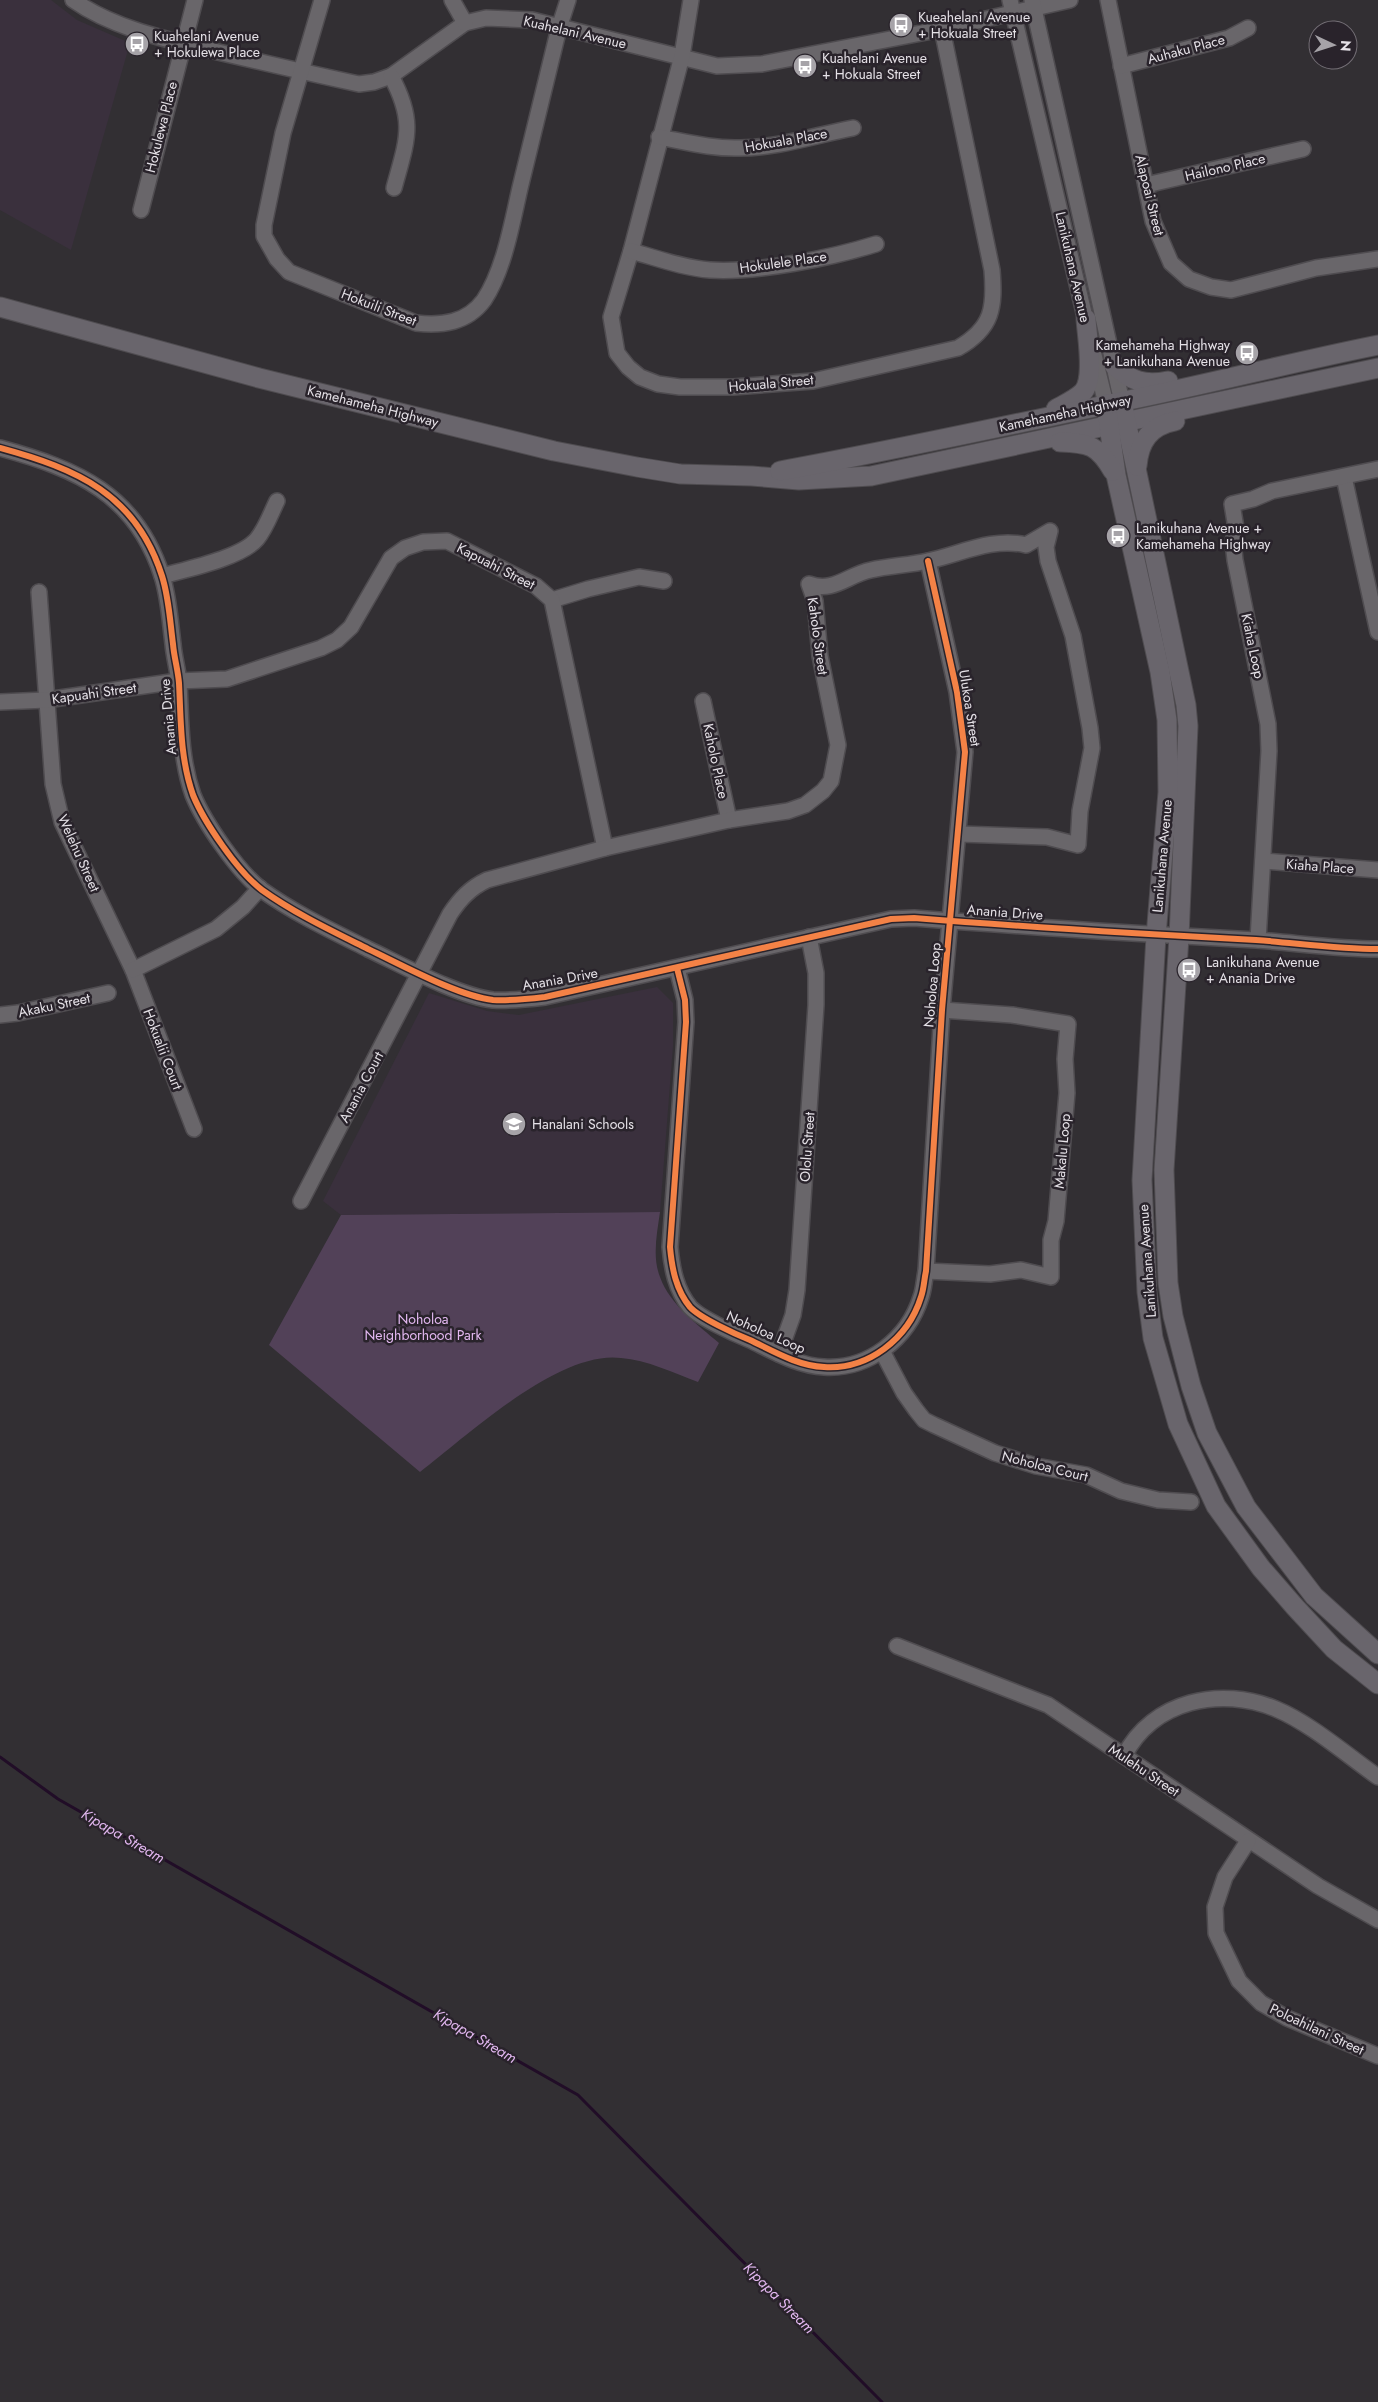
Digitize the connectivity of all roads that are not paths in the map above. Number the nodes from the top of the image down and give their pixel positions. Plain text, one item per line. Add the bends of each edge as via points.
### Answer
1 (72, 0) edge
2 (195, 0) edge
3 (322, 0) edge
4 (452, 0) edge
5 (568, 0) edge
6 (691, 0) edge
7 (1070, 0) edge
8 (1108, 0) edge
9 (1032, 3) edge
10 (1011, 6) edge
11 (465, 23) junction
12 (558, 28) junction
13 (1248, 28) dead end
14 (942, 29) junction
15 (183, 43) junction
16 (682, 56) junction
17 (1121, 66) junction
18 (300, 72) junction
19 (391, 76) junction
20 (853, 128) dead end
21 (659, 138) junction
22 (1303, 149) dead end
23 (1146, 185) junction
24 (394, 188) dead end
25 (141, 210) dead end
26 (876, 244) dead end
27 (631, 251) junction
28 (1378, 259) edge
29 (0, 308) edge
30 (1086, 319) junction
31 (1378, 345) edge
32 (1312, 358) junction
33 (1114, 365) junction
34 (1370, 369) edge
35 (1114, 403) junction
36 (1041, 417) junction
37 (1126, 421) junction
38 (1107, 426) junction
39 (1039, 441) junction
40 (0, 448) edge
41 (1378, 469) edge
42 (1136, 474) junction
43 (1116, 475) junction
44 (752, 476) junction
45 (1344, 477) junction
46 (277, 500) dead end
47 (928, 561) junction
48 (162, 576) junction
49 (664, 581) dead end
50 (39, 592) dead end
51 (552, 600) junction
52 (1378, 632) edge
53 (178, 681) junction
54 (46, 700) junction
55 (703, 701) dead end
56 (0, 702) edge
57 (729, 820) junction
58 (959, 834) junction
59 (605, 848) junction
60 (1263, 861) junction
61 (1378, 870) edge
62 (260, 888) junction
63 (950, 921) junction
64 (1156, 936) junction
65 (809, 937) junction
66 (1179, 937) junction
67 (1258, 940) junction
68 (1378, 948) edge
69 (677, 968) junction
70 (133, 970) junction
71 (420, 973) junction
72 (108, 993) dead end
73 (942, 1010) junction
74 (0, 1015) edge
75 (194, 1129) dead end
76 (301, 1201) dead end
77 (926, 1271) junction
78 (882, 1351) junction
79 (778, 1354) junction
80 (1191, 1502) dead end
81 (897, 1646) dead end
82 (1378, 1654) edge
83 (1378, 1684) edge
84 (1124, 1756) junction
85 (1378, 1777) edge
86 (1248, 1841) junction
87 (1378, 1920) edge
88 (1378, 2056) edge

1 - 15 street, Kuahelani Avenue via 92,14 112,22
2 - 15 street, Hokulewa Place
3 - 18 street, Hokuili Street
4 - 11 street
5 - 12 street, Hokuili Street
6 - 16 street, Hokuala Street
7 - 9 street, Kuahelani Avenue
8 - 17 street, Alapoai Street
9 - 10 street, Kuahelani Avenue
9 - 33 street, Lanikuhana Avenue
10 - 14 street, Kuahelani Avenue
10 - 30 street, Lanikuhana Avenue
11 - 12 street, Kuahelani Avenue via 486,18 509,18 532,20
11 - 19 street, Kuahelani Avenue
12 - 16 street, Kuahelani Avenue
12 - 18 street, Hokuili Street via 511,226 495,278 483,301 456,322 438,325 416,323 289,272 277,259 264,236 268,204
13 - 17 street, Auhaku Place via 1229,38
14 - 16 street, Kuahelani Avenue via 762,64 717,66
14 - 27 street, Hokuala Street via 992,270 992,310 974,339 958,348 813,381 733,387 658,384 640,377 616,353 611,317
15 - 18 street, Kuahelani Avenue
15 - 25 street, Hokulewa Place
16 - 21 street, Hokuala Street
17 - 23 street, Alapoai Street
18 - 19 street, Kuahelani Avenue via 359,84
19 - 24 street via 406,110 408,123
20 - 21 street, Hokuala Place via 746,148 712,147
21 - 27 street, Hokuala Street
22 - 23 street, Hailono Place
23 - 28 street, Alapoai Street via 1153,221 1171,263 1189,279 1211,287 1231,290 1316,268
26 - 27 street, Hokulele Place via 848,253 752,269 710,270
29 - 44 main road, Kamehameha Highway via 259,378 554,451 680,474
30 - 35 street, Lanikuhana Avenue
30 - 36 main road via 1090,371 1087,385 1083,392
31 - 32 main road, Kamehameha Highway
32 - 33 main road via 1145,384 1130,379
32 - 35 main road, Kamehameha Highway
33 - 35 street, Lanikuhana Avenue
34 - 37 main road, Kamehameha Highway
34 - 42 main road via 1245,406 1164,423 1154,428 1142,444
35 - 36 main road, Kamehameha Highway
35 - 37 main road, Lanikuhana Avenue
35 - 38 main road, Lanikuhana Avenue
36 - 44 main road, Kamehameha Highway via 894,450
37 - 38 main road, Kamehameha Highway
37 - 42 main road, Lanikuhana Avenue
38 - 39 main road, Kamehameha Highway
38 - 43 main road, Lanikuhana Avenue
39 - 43 main road via 1078,442 1093,446
39 - 44 main road, Kamehameha Highway via 871,476 799,480
40 - 48 street, Anania Drive via 73,472 118,501 150,542
41 - 45 street, Kiaha Loop
42 - 66 main road, Lanikuhana Avenue via 1188,726
43 - 64 main road, Lanikuhana Avenue via 1160,672 1167,720 1168,792
45 - 52 street
45 - 60 street, Kiaha Loop via 1272,491 1232,504 1236,528 1233,542 1235,560 1268,724
46 - 48 street via 256,540 218,560
47 - 57 street, Kaholo Street via 869,570 828,587 809,584 815,601 820,656 838,745 831,781 806,805 768,815
47 - 58 street, Ulukoa Street via 963,728 965,752
47 - 58 street, Kaholo Street via 991,545 1011,542 1026,546 1050,531 1046,547 1048,561 1073,636 1090,728 1092,748 1080,811 1078,845 1047,837
48 - 53 street, Anania Drive via 171,615
49 - 51 street via 639,577
50 - 54 street, Welehu Street
51 - 53 street, Kapuahi Street via 536,586 447,541 423,542 391,558 351,627 337,640 227,679
51 - 59 street
53 - 54 street, Kapuahi Street
53 - 62 street, Anania Drive via 182,753 194,796 216,837
54 - 56 street, Kapuahi Street
54 - 70 street, Welehu Street via 53,784 62,822
55 - 57 street, Kaholo Place
57 - 59 street, Kaholo Street
58 - 63 street, Ulukoa Street
59 - 71 street, Kaholo Street via 473,886 450,914
60 - 61 street, Kiaha Place
60 - 67 street, Kiaha Loop
62 - 70 street via 216,929
62 - 71 street, Anania Drive via 302,914
63 - 64 street, Anania Drive
63 - 65 street, Anania Drive via 891,919
63 - 73 street, Noholoa Loop
64 - 66 street, Anania Drive
64 - 83 main road, Lanikuhana Avenue via 1142,1180 1146,1283 1153,1338 1178,1424 1216,1506 1261,1568 1334,1649
65 - 69 street, Anania Drive
65 - 79 street, Ololu Street via 816,973 816,1005 798,1290 794,1315
66 - 67 street, Anania Drive
66 - 82 main road, Lanikuhana Avenue via 1164,1170 1168,1283 1191,1386 1207,1433 1246,1507 1314,1596
67 - 68 street, Anania Drive
69 - 71 street, Anania Drive via 545,997 515,1000 492,1000 472,995
69 - 79 street, Noholoa Loop via 685,1000 686,1022 672,1208 672,1266 679,1290 691,1308
70 - 75 street, Hokualii Court
71 - 76 street, Anania Court
72 - 74 street, Akaku Street via 18,1014
73 - 77 street, Noholoa Loop
73 - 77 street, Makalu Loop via 1012,1015 1068,1024 1067,1093 1056,1220 1051,1240 1051,1277 1021,1270 990,1274
77 - 78 street, Noholoa Loop via 921,1298 911,1317 900,1335
78 - 79 street, Noholoa Loop via 864,1362 844,1367 823,1367
78 - 80 street, Noholoa Court via 916,1410 924,1420 934,1425 995,1453 1036,1466 1086,1475 1122,1491 1158,1500
81 - 84 street, Mulehu Street via 1048,1705
84 - 85 street via 1130,1745 1156,1719 1174,1708 1211,1698 1236,1700 1277,1709
84 - 86 street, Mulehu Street
86 - 87 street, Mulehu Street
86 - 88 street, Poloahilani Street via 1225,1877 1215,1907 1216,1934 1239,1981 1261,2003 1287,2018

